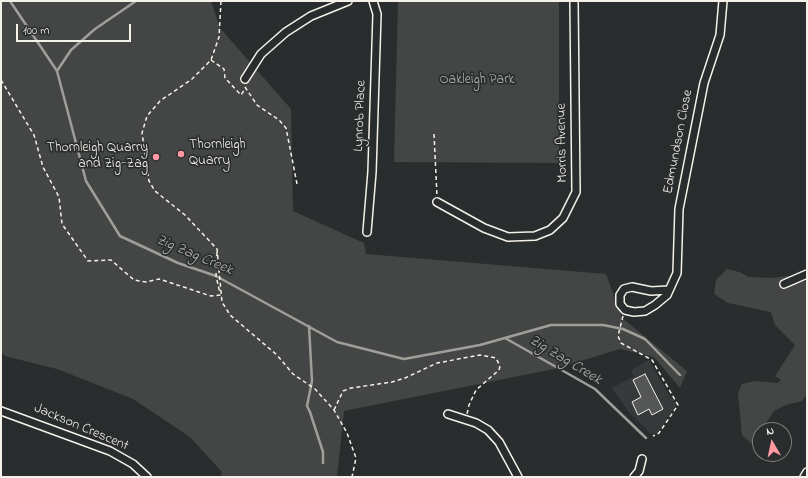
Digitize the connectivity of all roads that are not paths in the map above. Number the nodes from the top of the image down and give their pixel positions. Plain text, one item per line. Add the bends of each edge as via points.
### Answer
1 (348, 1) edge
2 (373, 1) edge
3 (574, 1) edge
4 (723, 1) edge
5 (245, 79) road end
6 (437, 202) road end
7 (367, 232) dead end
8 (807, 274) edge
9 (784, 284) dead end
10 (669, 290) junction
11 (1, 411) edge
12 (448, 414) dead end
13 (642, 459) dead end
14 (807, 472) edge
15 (147, 477) edge
16 (518, 477) edge
17 (634, 477) edge
18 (804, 477) edge

1 - 5 street via 311,16 286,32 261,54
2 - 7 street, Lynrob Place via 377,14 372,172
3 - 6 street, Morris Avenue via 576,192 564,218 550,230 535,236 508,237 484,228
4 - 10 street, Edmundson Close via 721,30 704,83 682,189 679,209 679,264 675,281
8 - 9 street
10 - 10 street, Edmundson Close via 662,300 645,311 625,310 620,304 620,295 624,289 632,287 651,291
11 - 15 street, Jackson Crescent via 110,451 133,464
12 - 16 street via 476,423 488,430 499,442
13 - 17 street via 639,471
14 - 18 street

